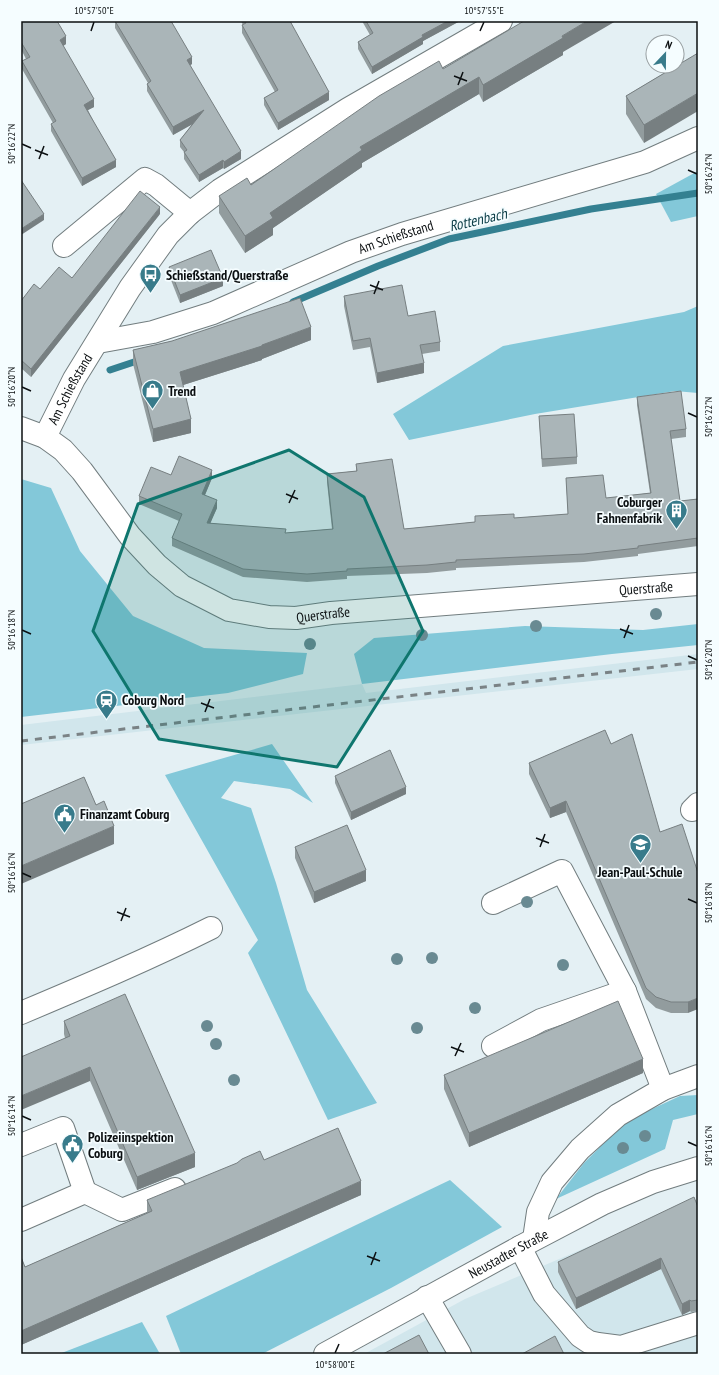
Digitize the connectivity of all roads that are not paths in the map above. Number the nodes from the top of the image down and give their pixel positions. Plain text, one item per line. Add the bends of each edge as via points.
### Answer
1 (501, 21) edge
2 (698, 138) edge
3 (190, 213) junction
4 (64, 246) dead end
5 (98, 342) junction
6 (21, 428) edge
7 (44, 437) junction
8 (698, 584) edge
9 (493, 903) dead end
10 (211, 928) dead end
11 (625, 991) junction
12 (21, 1013) edge
13 (492, 1046) dead end
14 (698, 1076) edge
15 (698, 1082) edge
16 (663, 1089) junction
17 (21, 1145) edge
18 (698, 1168) edge
19 (193, 1181) edge
20 (85, 1192) junction
21 (21, 1220) edge
22 (527, 1243) junction
23 (427, 1297) junction
24 (698, 1323) edge
25 (325, 1354) edge
26 (460, 1354) edge

1 - 3 street, Am Schießstand via 348,109 220,190
2 - 5 street, Am Schießstand via 645,162 409,232 351,252 213,313 153,332
3 - 4 street via 145,178
3 - 5 street, Am Schießstand via 168,235 130,288
5 - 7 street, Am Schießstand via 74,379
6 - 7 street, Querstraße
7 - 8 street, Querstraße via 63,450 82,471 130,536 157,565 182,586 228,610 269,617 296,618 331,613
9 - 11 street via 562,871
10 - 12 street via 138,963
11 - 13 street via 542,1020
11 - 16 street
14 - 16 street
15 - 16 street
16 - 22 street via 618,1115 580,1149 552,1182
17 - 20 street via 63,1128
18 - 22 street, Neustadter Straße via 646,1185 602,1204
19 - 20 street via 122,1210
20 - 21 street
22 - 23 street, Neustadter Straße
22 - 24 street via 544,1294 580,1336 589,1342 621,1347
23 - 25 street, Neustadter Straße
23 - 26 street

